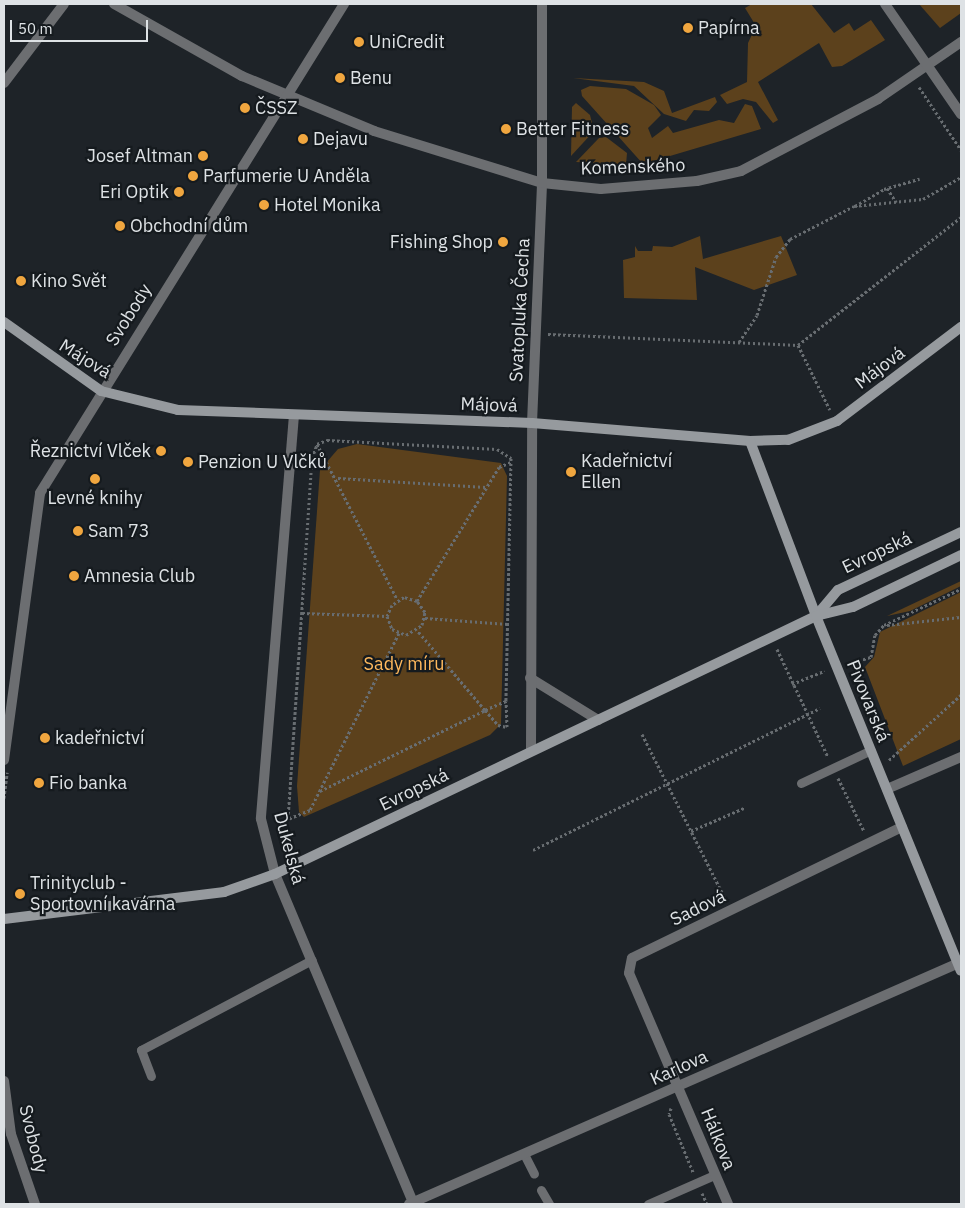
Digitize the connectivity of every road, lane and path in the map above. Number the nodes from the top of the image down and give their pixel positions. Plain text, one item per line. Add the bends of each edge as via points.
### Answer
1 (64, 4) edge
2 (114, 4) edge
3 (344, 4) edge
4 (542, 4) edge
5 (885, 4) edge
6 (961, 42) edge
7 (929, 68) junction
8 (913, 78) junction
9 (4, 83) edge
10 (286, 92) junction
11 (961, 114) edge
12 (961, 150) edge
13 (961, 177) edge
14 (920, 179) dead end
15 (542, 183) junction
16 (887, 188) junction
17 (896, 202) junction
18 (854, 206) junction
19 (961, 217) edge
20 (4, 322) edge
21 (961, 327) edge
22 (536, 333) junction
23 (738, 342) junction
24 (798, 345) junction
25 (101, 391) junction
26 (294, 416) junction
27 (837, 421) junction
28 (532, 423) junction
29 (750, 441) junction
30 (317, 444) junction
31 (511, 462) junction
32 (337, 478) junction
33 (487, 487) junction
34 (961, 532) edge
35 (961, 555) edge
36 (961, 589) edge
37 (397, 599) junction
38 (417, 601) junction
39 (302, 613) junction
40 (387, 616) junction
41 (816, 616) junction
42 (425, 618) junction
43 (961, 618) edge
44 (508, 624) junction
45 (884, 625) junction
46 (417, 630) junction
47 (399, 633) junction
48 (772, 638) junction
49 (836, 666) junction
50 (530, 678) junction
51 (961, 695) edge
52 (506, 700) junction
53 (820, 708) dead end
54 (485, 710) junction
55 (598, 720) junction
56 (642, 734) dead end
57 (871, 750) junction
58 (531, 751) junction
59 (961, 757) edge
60 (4, 760) edge
61 (879, 769) junction
62 (801, 783) dead end
63 (667, 784) junction
64 (887, 789) junction
65 (320, 791) junction
66 (744, 808) dead end
67 (902, 827) junction
68 (691, 831) junction
69 (533, 850) dead end
70 (275, 874) junction
71 (731, 910) junction
72 (4, 919) edge
73 (312, 960) junction
74 (960, 966) edge
75 (151, 1076) dead end
76 (4, 1081) edge
77 (679, 1085) junction
78 (8, 1136) edge
79 (524, 1154) junction
80 (534, 1174) dead end
81 (714, 1175) junction
82 (698, 1183) junction
83 (541, 1190) dead end
84 (35, 1204) edge
85 (412, 1204) edge
86 (550, 1204) edge
87 (648, 1204) edge
88 (707, 1204) edge
89 (728, 1204) edge

1 - 9 street
2 - 10 street, Komenského via 242,76
3 - 10 street, Svobody
4 - 15 street, Svatopluka Čecha
5 - 7 street
6 - 7 street, Komenského
7 - 8 street, Komenského
7 - 11 street
8 - 12 path
8 - 15 street, Komenského via 783,153 741,171 698,181 620,188
10 - 15 street, Komenského via 324,112
10 - 25 street, Svobody
13 - 17 path via 923,199
14 - 16 path
15 - 22 street, Svatopluka Čecha
16 - 17 path
16 - 18 path
17 - 18 path
18 - 23 path via 782,247 757,315
19 - 24 path
20 - 25 street, Májová
21 - 27 street, Májová
22 - 23 path
22 - 28 street, Svatopluka Čecha
23 - 24 path
24 - 27 path
25 - 26 street, Májová via 178,410
25 - 60 street, Svobody via 40,493
26 - 28 street, Májová
26 - 70 street, Dukelská via 261,819
27 - 29 street, Májová via 788,440
28 - 29 street, Májová
28 - 50 street, Svatopluka Čecha
29 - 41 street, Pivovarská
30 - 31 path via 327,440 497,449 508,453
30 - 32 path
30 - 39 path via 312,458
31 - 33 path via 499,468
31 - 44 path
32 - 33 path
32 - 37 path
33 - 38 path
34 - 41 street, Evropská via 838,590
35 - 41 street, Evropská via 853,607
36 - 45 path
37 - 38 path
37 - 40 path
38 - 42 path
39 - 40 path
39 - 65 path via 288,819 310,810
40 - 47 path
41 - 48 street, Evropská
41 - 49 street, Pivovarská
42 - 44 path
42 - 46 path
43 - 45 path
44 - 52 path
45 - 49 path via 875,635 871,657 865,662
46 - 47 path
46 - 54 path
47 - 65 path
48 - 49 path via 792,684
48 - 55 street, Evropská
49 - 57 street, Pivovarská
50 - 55 street
50 - 58 street, Svatopluka Čecha
51 - 61 path
52 - 54 path
52 - 54 path via 507,727 498,725
53 - 63 path
54 - 65 path
55 - 58 street, Evropská
56 - 63 path
57 - 61 street, Pivovarská
57 - 62 lane
58 - 70 street, Evropská
59 - 64 street
61 - 64 street, Pivovarská
63 - 68 path
63 - 69 path
64 - 67 street, Pivovarská
66 - 68 path
67 - 71 street, Sadová
67 - 74 street, Pivovarská
68 - 71 path
70 - 72 street, Evropská via 224,892
70 - 73 street, Dukelská
71 - 77 street, Sadová via 632,958 630,973
73 - 75 lane via 141,1050
73 - 85 street, Dukelská
74 - 77 street, Karlova
76 - 78 street, Svobody
77 - 79 street, Karlova
77 - 81 street, Hálkova
77 - 82 path via 669,1114
78 - 84 street, Svobody
79 - 80 lane
79 - 85 street, Karlova
81 - 82 lane
81 - 89 street, Hálkova
82 - 87 lane
82 - 88 path
83 - 86 lane

